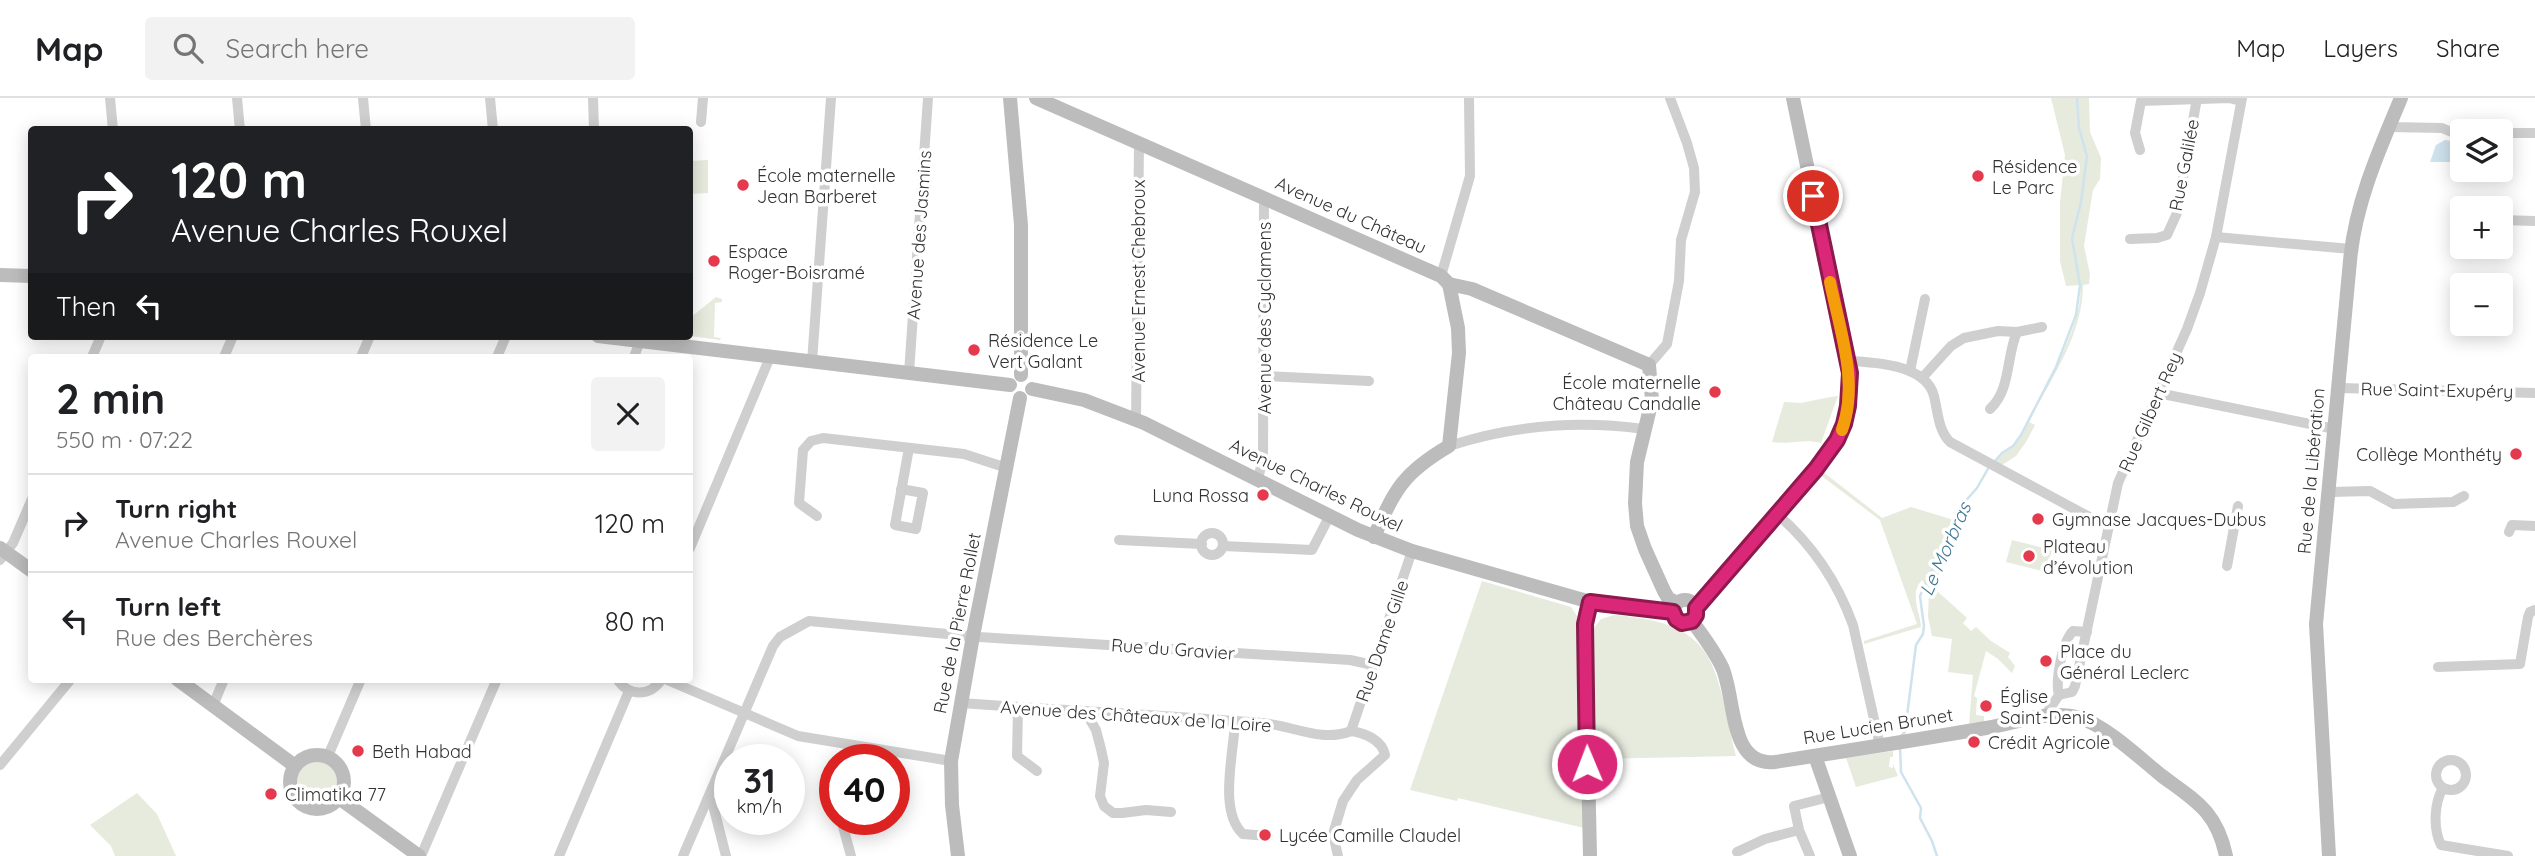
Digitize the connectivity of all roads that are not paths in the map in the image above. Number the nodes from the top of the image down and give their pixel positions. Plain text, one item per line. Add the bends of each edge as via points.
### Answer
1 (110, 98) edge
2 (237, 98) edge
3 (363, 98) edge
4 (490, 98) edge
5 (593, 98) edge
6 (703, 98) edge
7 (831, 98) edge
8 (928, 98) edge
9 (1010, 98) edge
10 (1036, 98) edge
11 (1469, 98) edge
12 (1670, 98) edge
13 (1793, 98) edge
14 (2401, 98) edge
15 (2197, 99) edge
16 (2242, 100) edge
17 (701, 122) dead end
18 (113, 126) edge
19 (240, 126) edge
20 (366, 126) edge
21 (493, 126) edge
22 (594, 126) edge
23 (2389, 127) junction
24 (2450, 131) edge
25 (2513, 133) edge
26 (2535, 133) edge
27 (1139, 143) junction
28 (2140, 150) dead end
29 (1264, 198) junction
30 (2513, 220) edge
31 (2535, 221) edge
32 (2216, 237) junction
33 (2130, 239) dead end
34 (2351, 249) junction
35 (0, 261) edge
36 (0, 275) edge
37 (28, 276) edge
38 (1445, 280) junction
39 (1925, 299) dead end
40 (2042, 327) dead end
41 (2017, 332) junction
42 (632, 340) edge
43 (640, 341) junction
44 (635, 354) edge
45 (770, 357) junction
46 (1847, 361) junction
47 (812, 362) junction
48 (1648, 365) junction
49 (1910, 371) junction
50 (909, 373) junction
51 (1264, 376) junction
52 (1922, 378) junction
53 (1015, 380) junction
54 (1369, 382) dead end
55 (2339, 388) junction
56 (2158, 393) junction
57 (2535, 393) edge
58 (1026, 394) junction
59 (1990, 409) dead end
60 (1136, 420) junction
61 (1643, 429) junction
62 (2335, 429) junction
63 (1449, 446) junction
64 (909, 448) junction
65 (1007, 468) junction
66 (1258, 479) junction
67 (901, 489) dead end
68 (2330, 492) junction
69 (2464, 496) dead end
70 (28, 506) edge
71 (2238, 506) dead end
72 (1777, 514) junction
73 (1330, 515) junction
74 (817, 516) dead end
75 (2110, 524) junction
76 (2535, 526) edge
77 (2509, 532) dead end
78 (1374, 537) junction
79 (1119, 540) dead end
80 (693, 541) edge
81 (1412, 551) junction
82 (2, 554) edge
83 (2227, 566) dead end
84 (28, 569) edge
85 (1590, 602) junction
86 (1675, 607) junction
87 (2535, 610) edge
88 (1694, 615) junction
89 (2087, 632) junction
90 (973, 636) junction
91 (1373, 665) junction
92 (2438, 667) dead end
93 (68, 683) edge
94 (182, 683) edge
95 (222, 683) edge
96 (359, 683) edge
97 (496, 683) edge
98 (621, 683) edge
99 (659, 683) edge
100 (673, 683) edge
101 (629, 691) junction
102 (2059, 695) junction
103 (960, 704) junction
104 (213, 706) junction
105 (1018, 707) junction
106 (1085, 711) junction
107 (744, 713) junction
108 (2046, 715) junction
109 (1235, 721) junction
110 (1351, 731) junction
111 (843, 744) edge
112 (1880, 746) junction
113 (910, 755) edge
114 (328, 756) junction
115 (1815, 756) junction
116 (951, 761) junction
117 (0, 765) edge
118 (295, 766) junction
119 (1037, 771) dead end
120 (2443, 788) dead end
121 (1829, 797) junction
122 (339, 799) junction
123 (707, 800) junction
124 (1171, 812) dead end
125 (1799, 830) junction
126 (845, 835) edge
127 (1268, 836) dead end
128 (1737, 852) dead end
129 (420, 856) edge
130 (559, 856) edge
131 (683, 856) edge
132 (726, 856) edge
133 (851, 856) edge
134 (958, 856) edge
135 (1338, 856) edge
136 (1590, 856) edge
137 (1810, 856) edge
138 (1850, 856) edge
139 (2226, 856) edge
140 (2329, 856) edge
141 (2508, 856) edge

1 - 18 street
2 - 19 street
3 - 20 street
4 - 21 street
5 - 22 street
6 - 17 street
7 - 47 street
8 - 50 street, Avenue des Jasmins
9 - 53 street via 1021,225
10 - 27 street, Avenue du Château
11 - 38 street via 1470,176
12 - 48 street via 1687,143 1695,192 1681,240 1667,344
13 - 46 street
14 - 23 street, Rue de la Libération
15 - 16 street
15 - 28 street via 2141,101 2135,133
15 - 33 street, Rue Galilée via 2177,213 2167,235
16 - 32 street, Rue Gilbert Rey
23 - 24 street
23 - 34 street, Rue de la Libération via 2369,178
25 - 26 street
27 - 29 street, Avenue du Château
27 - 60 street, Avenue Ernest Chebroux
29 - 38 street, Avenue du Château
29 - 51 street, Avenue des Cyclamens
30 - 31 street
32 - 34 street
32 - 56 street, Rue Gilbert Rey via 2192,317
34 - 55 street, Rue de la Libération
35 - 36 street
36 - 37 street
38 - 48 street, Avenue du Château
38 - 63 street via 1458,328 1459,353
39 - 49 street
40 - 41 street
41 - 52 street via 1964,338 1951,345
41 - 59 street via 2002,394
42 - 43 street
43 - 44 street
43 - 45 street
45 - 47 street
45 - 80 street
46 - 49 street
46 - 72 street via 1848,406 1841,431
47 - 50 street
48 - 61 street via 1653,400
49 - 52 street
50 - 53 street
51 - 54 street
51 - 66 street, Avenue des Cyclamens via 1263,458
52 - 75 street via 1933,391 1947,439
53 - 58 street via 1011,392
53 - 58 street via 1030,379
55 - 57 street, Rue Saint-Exupéry
55 - 62 street, Rue de la Libération
56 - 62 street
56 - 75 street, Rue Gilbert Rey via 2119,479
58 - 60 street, Avenue Charles Rouxel via 1084,400
58 - 65 street, Rue de la Pierre Rollet
60 - 66 street, Avenue Charles Rouxel
61 - 63 street via 1604,424 1535,426
61 - 86 street via 1635,481 1637,526 1664,592
62 - 68 street, Rue de la Libération
63 - 78 street via 1398,486
64 - 65 street via 964,454
64 - 67 street
64 - 74 street via 823,438 811,442 803,450 799,503
65 - 90 street, Rue de la Pierre Rollet
66 - 73 street, Avenue Charles Rouxel
68 - 69 street via 2370,491 2394,504 2453,502
68 - 140 street, Rue de la Libération via 2316,632
70 - 82 street
71 - 83 street
72 - 88 street
72 - 112 street via 1825,566 1847,608
73 - 78 street, Avenue Charles Rouxel
73 - 79 street via 1312,550 1223,546 1220,552 1210,554 1202,544
75 - 89 street, Rue Gilbert Rey
76 - 77 street via 2512,525
78 - 81 street, Avenue Charles Rouxel
81 - 85 street, Avenue Charles Rouxel
81 - 91 street, Rue Dame Gille
82 - 84 street
85 - 86 street, Avenue Charles Rouxel
85 - 136 street via 1585,624
86 - 88 street via 1688,600
86 - 88 street via 1676,619 1682,623
87 - 92 street via 2528,617 2520,664
88 - 115 street, Rue Lucien Brunet via 1724,670 1745,752 1766,763
89 - 102 street, Rue Gilbert Rey via 2072,692
89 - 102 street via 2073,631 2067,638 2056,680
90 - 91 street, Rue du Gravier
90 - 103 street, Rue de la Pierre Rollet
90 - 107 street, Rue du Gravier via 805,622 776,640
91 - 110 street, Rue Dame Gille
93 - 117 street
94 - 104 street
95 - 104 street
96 - 114 street
97 - 129 street
98 - 101 street
99 - 101 street via 652,690
100 - 107 street
101 - 130 street
102 - 108 street, Rue Gilbert Rey
103 - 105 street, Avenue des Châteaux de la Loire
103 - 116 street, Rue de la Pierre Rollet
104 - 118 street
105 - 106 street, Avenue des Châteaux de la Loire
105 - 119 street via 1017,756
106 - 109 street, Avenue des Châteaux de la Loire
106 - 124 street via 1096,730 1104,763 1100,796 1104,806 1113,813
107 - 111 street via 798,736
107 - 123 street, Rue du Gravier
108 - 112 street, Rue Lucien Brunet
108 - 139 street, Rue Lucien Brunet via 2070,715 2093,723 2188,794 2216,823
109 - 110 street, Avenue des Châteaux de la Loire via 1322,735
109 - 127 street via 1230,785 1233,823 1243,834
110 - 135 street via 1374,739 1385,755 1357,780 1343,801 1333,834
112 - 115 street, Rue Lucien Brunet
113 - 116 street
114 - 118 street via 310,755
114 - 122 street via 344,775
115 - 121 street
116 - 134 street, Rue de la Pierre Rollet
118 - 122 street via 290,788 304,806 319,809
120 - 141 street via 2437,798 2436,836 2441,845
121 - 125 street via 1794,807
121 - 138 street
122 - 129 street
123 - 131 street, Rue du Gravier
123 - 132 street via 714,809
125 - 128 street
125 - 137 street
126 - 133 street

